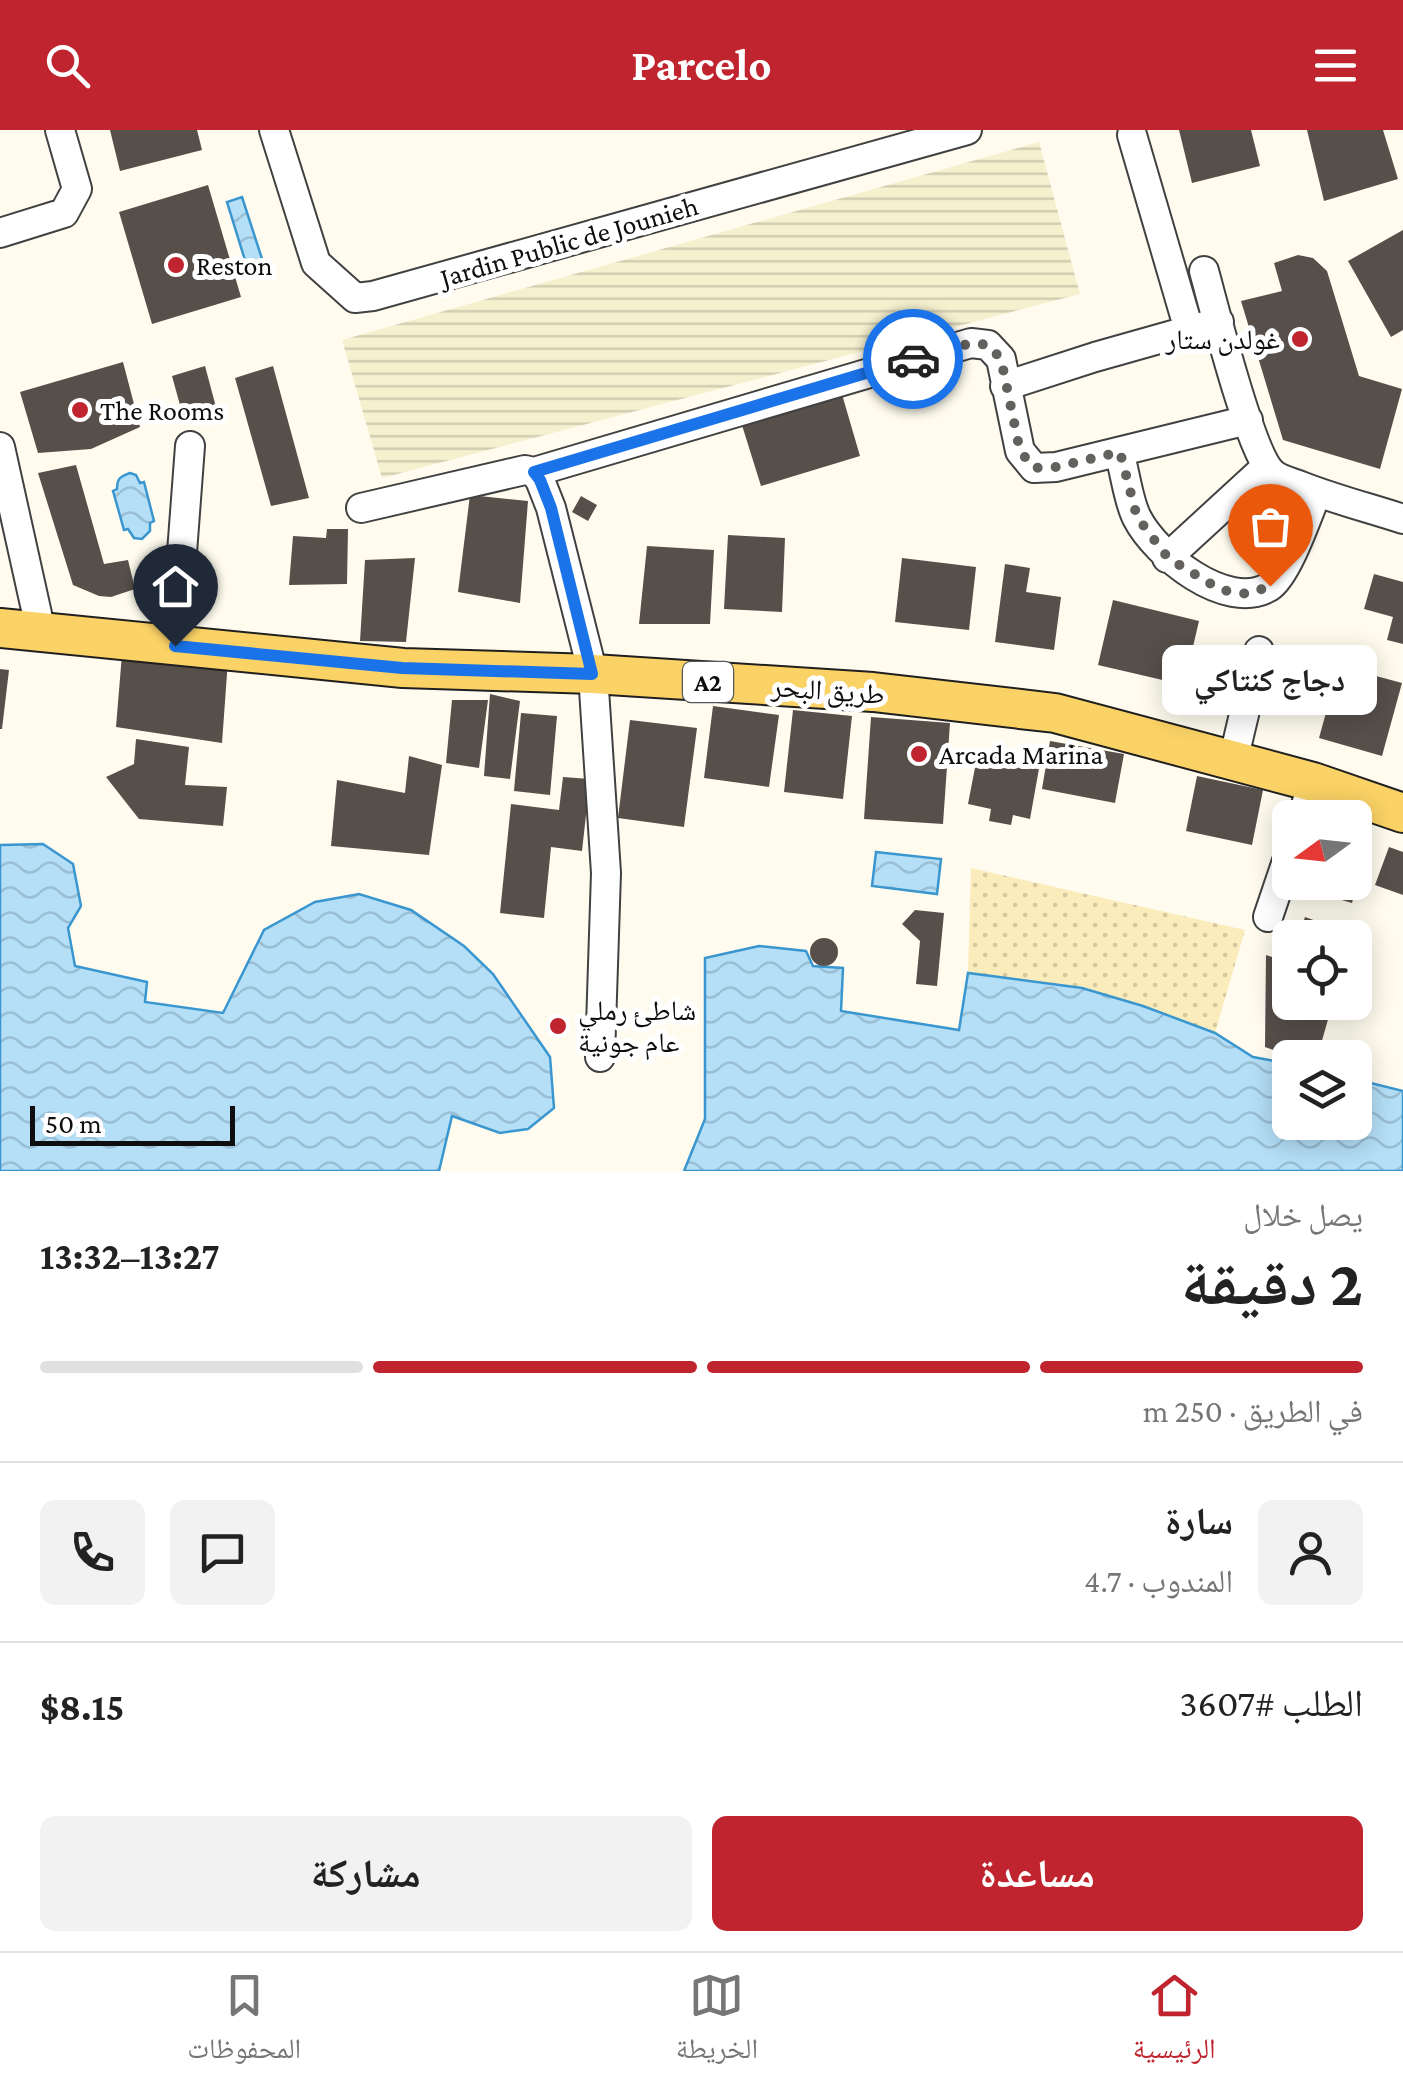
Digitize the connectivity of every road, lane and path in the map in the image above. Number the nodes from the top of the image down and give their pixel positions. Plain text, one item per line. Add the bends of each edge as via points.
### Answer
1 (60, 130) edge
2 (274, 130) edge
3 (967, 130) edge
4 (1132, 135) dead end
5 (0, 234) edge
6 (1204, 271) dead end
7 (1219, 322) junction
8 (1189, 330) junction
9 (1005, 386) junction
10 (1248, 420) junction
11 (190, 446) dead end
12 (0, 448) edge
13 (1120, 452) junction
14 (1266, 467) junction
15 (534, 472) junction
16 (1317, 492) junction
17 (361, 508) dead end
18 (1403, 518) edge
19 (1168, 558) junction
20 (0, 628) edge
21 (41, 632) junction
22 (175, 646) junction
23 (1259, 651) dead end
24 (592, 674) junction
25 (1233, 761) junction
26 (1308, 800) edge
27 (1274, 900) edge
28 (1268, 917) dead end
29 (600, 1057) dead end

1 - 5 street via 77,189 64,212
2 - 3 street, Jardin Public de Jounieh via 316,263 355,298
4 - 8 street
6 - 7 street
7 - 8 street
7 - 10 street
8 - 9 street
9 - 13 street via 1020,451 1034,468
9 - 15 street via 1001,359 988,345 972,343
10 - 13 street
10 - 14 street
11 - 22 street
12 - 21 street
13 - 19 street via 1137,517
14 - 16 street
14 - 19 street
15 - 17 street
15 - 24 street via 551,508
16 - 18 street
16 - 19 street via 1270,586 1248,594 1221,590
20 - 21 main road, طريق البحر / A2
21 - 22 main road, طريق البحر / A2
22 - 24 main road, طريق البحر / A2 via 402,668
23 - 25 street
24 - 25 main road, طريق البحر / A2 via 873,692 1055,713
24 - 29 street via 606,873
25 - 26 main road, طريق البحر / A2
27 - 28 street

